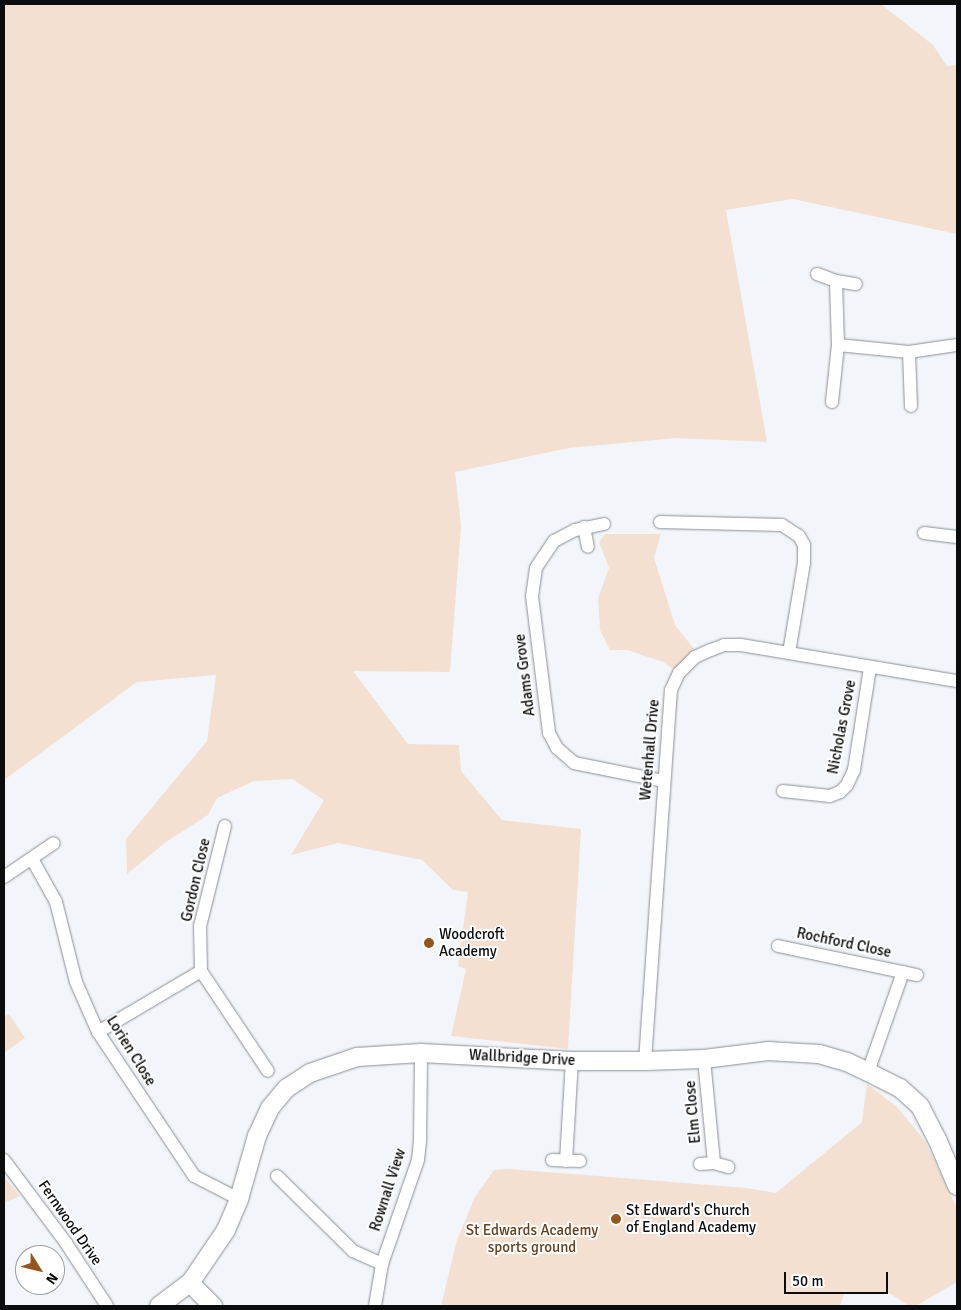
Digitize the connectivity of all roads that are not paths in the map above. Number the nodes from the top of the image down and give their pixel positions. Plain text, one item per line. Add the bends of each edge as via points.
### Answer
1 (817, 274) dead end
2 (836, 281) junction
3 (856, 284) dead end
4 (838, 345) junction
5 (957, 345) edge
6 (910, 352) junction
7 (832, 402) dead end
8 (911, 406) dead end
9 (660, 522) dead end
10 (604, 524) dead end
11 (584, 527) junction
12 (924, 533) dead end
13 (957, 537) edge
14 (588, 547) dead end
15 (789, 653) junction
16 (870, 668) junction
17 (957, 681) edge
18 (664, 781) junction
19 (784, 791) dead end
20 (225, 826) dead end
21 (54, 843) dead end
22 (32, 859) junction
23 (4, 877) edge
24 (778, 946) dead end
25 (201, 971) junction
26 (903, 972) junction
27 (917, 975) dead end
28 (98, 1032) junction
29 (421, 1053) junction
30 (704, 1059) junction
31 (572, 1061) junction
32 (645, 1061) junction
33 (268, 1071) dead end
34 (868, 1072) junction
35 (4, 1160) edge
36 (552, 1160) dead end
37 (566, 1161) junction
38 (580, 1161) dead end
39 (714, 1163) junction
40 (700, 1164) dead end
41 (953, 1165) edge
42 (728, 1167) dead end
43 (277, 1176) dead end
44 (957, 1186) edge
45 (239, 1199) junction
46 (382, 1264) junction
47 (190, 1283) junction
48 (107, 1306) edge
49 (159, 1306) edge
50 (213, 1306) edge
51 (375, 1306) edge

1 - 2 street
2 - 3 street
2 - 4 street
4 - 6 street
4 - 7 street
5 - 6 street
6 - 8 street
9 - 15 street via 782,525 799,536 804,545 804,563
10 - 11 street, Adams Grove
11 - 14 street
11 - 18 street, Adams Grove via 554,541 542,558 533,581 532,596 549,733 557,748 574,763
12 - 13 street
15 - 16 street, Wetenhall Drive
15 - 18 street, Wetenhall Drive via 724,645 695,657 685,666 671,690
16 - 17 street, Wetenhall Drive
16 - 19 street, Nicholas Grove via 854,770 847,785 830,796
18 - 32 street, Wetenhall Drive
20 - 25 street, Gordon Close via 200,926
21 - 22 street
22 - 23 street
22 - 28 street, Lorien Close via 56,902 76,982
24 - 26 street, Rochford Close
25 - 28 street
25 - 33 street
26 - 27 street, Rochford Close
26 - 34 street, Rochford Close
28 - 45 street, Lorien Close via 194,1176
29 - 31 street, Wallbridge Drive
29 - 45 street, Wallbridge Drive via 357,1057 310,1073 287,1088 270,1108 257,1136
29 - 46 street, Rownall View via 418,1160
30 - 32 street, Wallbridge Drive
30 - 34 street, Wallbridge Drive via 795,1051 847,1062
30 - 39 street, Elm Close
31 - 32 street, Wallbridge Drive
31 - 37 street
34 - 41 street, Wallbridge Drive via 900,1088 920,1106
35 - 48 street, Fernwood Drive via 66,1243
36 - 37 street
37 - 38 street
39 - 40 street, Elm Close
39 - 42 street, Elm Close
41 - 44 street, Wallbridge Drive
43 - 46 street via 353,1251
45 - 47 street, Wallbridge Drive via 226,1230
46 - 51 street, Rownall View
47 - 49 street, Wallbridge Drive
47 - 50 street

